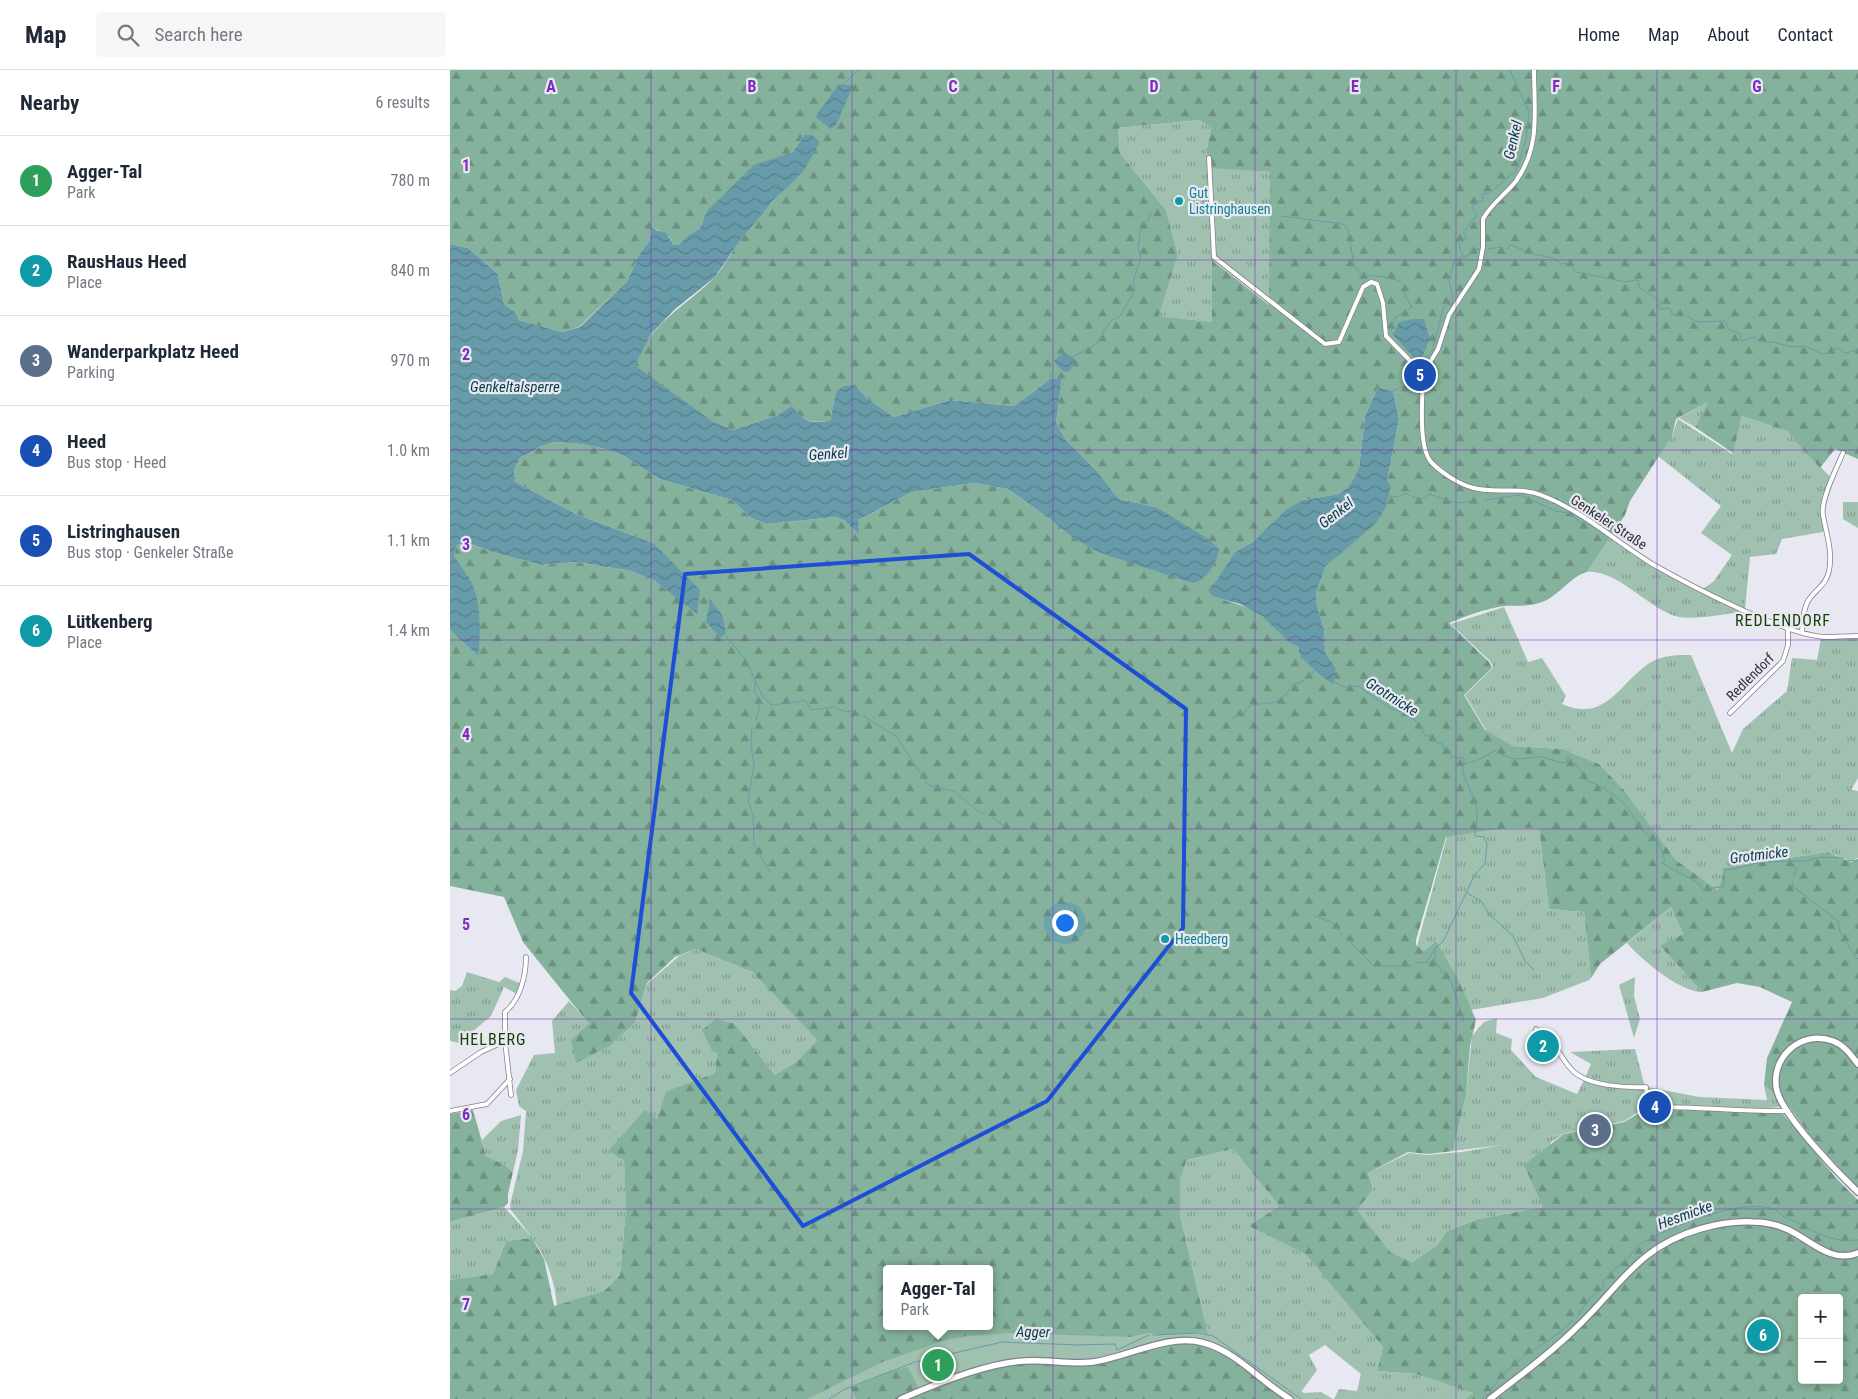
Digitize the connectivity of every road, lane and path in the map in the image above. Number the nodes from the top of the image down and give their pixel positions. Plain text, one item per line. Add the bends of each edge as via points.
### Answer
1 (1534, 70) edge
2 (1209, 158) dead end
3 (1423, 374) junction
4 (1843, 454) dead end
5 (1788, 628) junction
6 (1802, 632) junction
7 (1858, 636) edge
8 (1730, 712) dead end
9 (526, 957) dead end
10 (1536, 1029) dead end
11 (505, 1041) junction
12 (1858, 1064) edge
13 (450, 1065) edge
14 (454, 1069) junction
15 (450, 1073) edge
16 (510, 1079) junction
17 (511, 1095) dead end
18 (450, 1111) edge
19 (1788, 1111) junction
20 (1858, 1192) edge
21 (1858, 1253) edge
22 (901, 1399) edge
23 (1290, 1399) edge
24 (1490, 1399) edge

1 - 3 street via 1536,117 1532,148 1518,178 1483,219 1479,269 1449,315 1438,349
2 - 3 street via 1214,256 1325,344 1339,342 1363,287 1371,282 1377,284 1383,303 1386,336
3 - 5 street, Genkeler Straße via 1425,447 1431,462 1460,483 1475,489 1513,489 1542,495 1581,514 1653,564 1746,611
4 - 6 street via 1831,480 1822,513 1832,557 1824,583 1808,600
5 - 6 street, Genkeler Straße
5 - 8 street, Redlendorf via 1788,645 1783,661
6 - 7 street, Genkeler Straße via 1822,637
9 - 11 street via 524,977 514,1005 505,1012
10 - 19 street via 1546,1034 1584,1079 1621,1088 1646,1087 1648,1107
11 - 14 street
11 - 16 street
12 - 19 main road via 1845,1048 1834,1041 1814,1038 1796,1044 1782,1058 1776,1076 1779,1096
13 - 14 street
14 - 15 street
16 - 17 street
16 - 18 street via 487,1104
19 - 20 main road via 1820,1152
21 - 24 main road via 1846,1257 1831,1255 1790,1231 1759,1222 1717,1225 1682,1234 1661,1244 1637,1262 1575,1329
22 - 23 main road via 1002,1364 1024,1361 1091,1362 1187,1341 1204,1343 1225,1353

